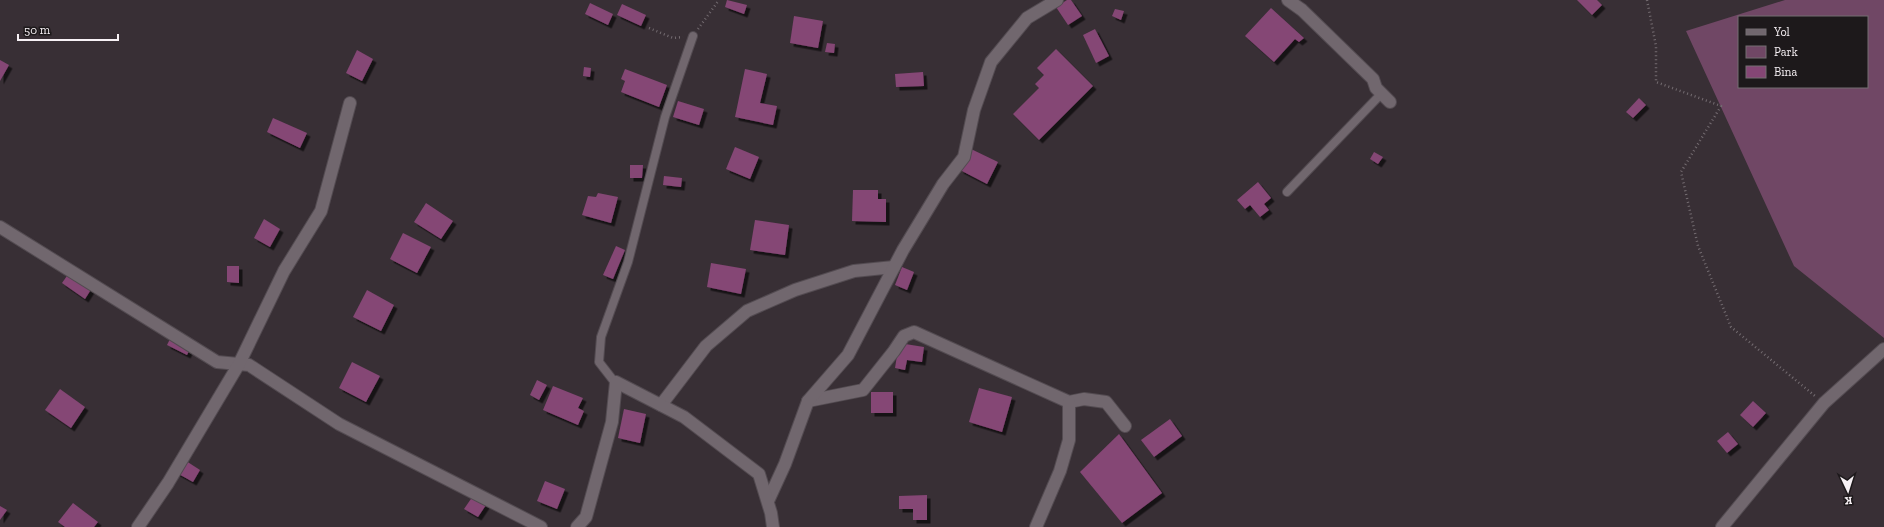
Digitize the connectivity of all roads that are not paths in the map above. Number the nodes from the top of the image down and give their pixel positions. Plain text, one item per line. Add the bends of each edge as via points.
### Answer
1 (1057, 0) edge
2 (1288, 0) edge
3 (693, 36) dead end
4 (1386, 98) joint
5 (350, 103) dead end
6 (1287, 192) dead end
7 (0, 227) edge
8 (894, 266) junction
9 (1884, 349) edge
10 (239, 364) junction
11 (616, 382) junction
12 (808, 401) junction
13 (1069, 402) junction
14 (661, 405) junction
15 (1125, 426) dead end
16 (768, 501) junction
17 (138, 527) edge
18 (542, 527) edge
19 (577, 527) edge
20 (773, 527) edge
21 (1036, 527) edge
22 (1722, 527) edge

1 - 8 street via 1027,18 991,62 974,110 964,156 943,184
2 - 4 street via 1302,10 1373,79 1376,88
3 - 11 lane via 665,118 628,262 601,337 599,362
4 - 6 lane
5 - 10 street via 321,211 284,271
7 - 10 street via 217,362
8 - 12 street via 848,355
8 - 14 street via 854,271 795,290 747,311 706,346
9 - 22 street via 1824,403
10 - 17 street via 168,483
10 - 18 street via 249,365 339,424
11 - 14 street
11 - 19 street via 612,422 586,516
12 - 13 street via 862,390 904,336 914,332
12 - 16 street via 785,464
13 - 15 street via 1084,399 1106,402
13 - 21 street via 1069,440 1060,471
14 - 16 street via 684,417 759,474
16 - 20 street

